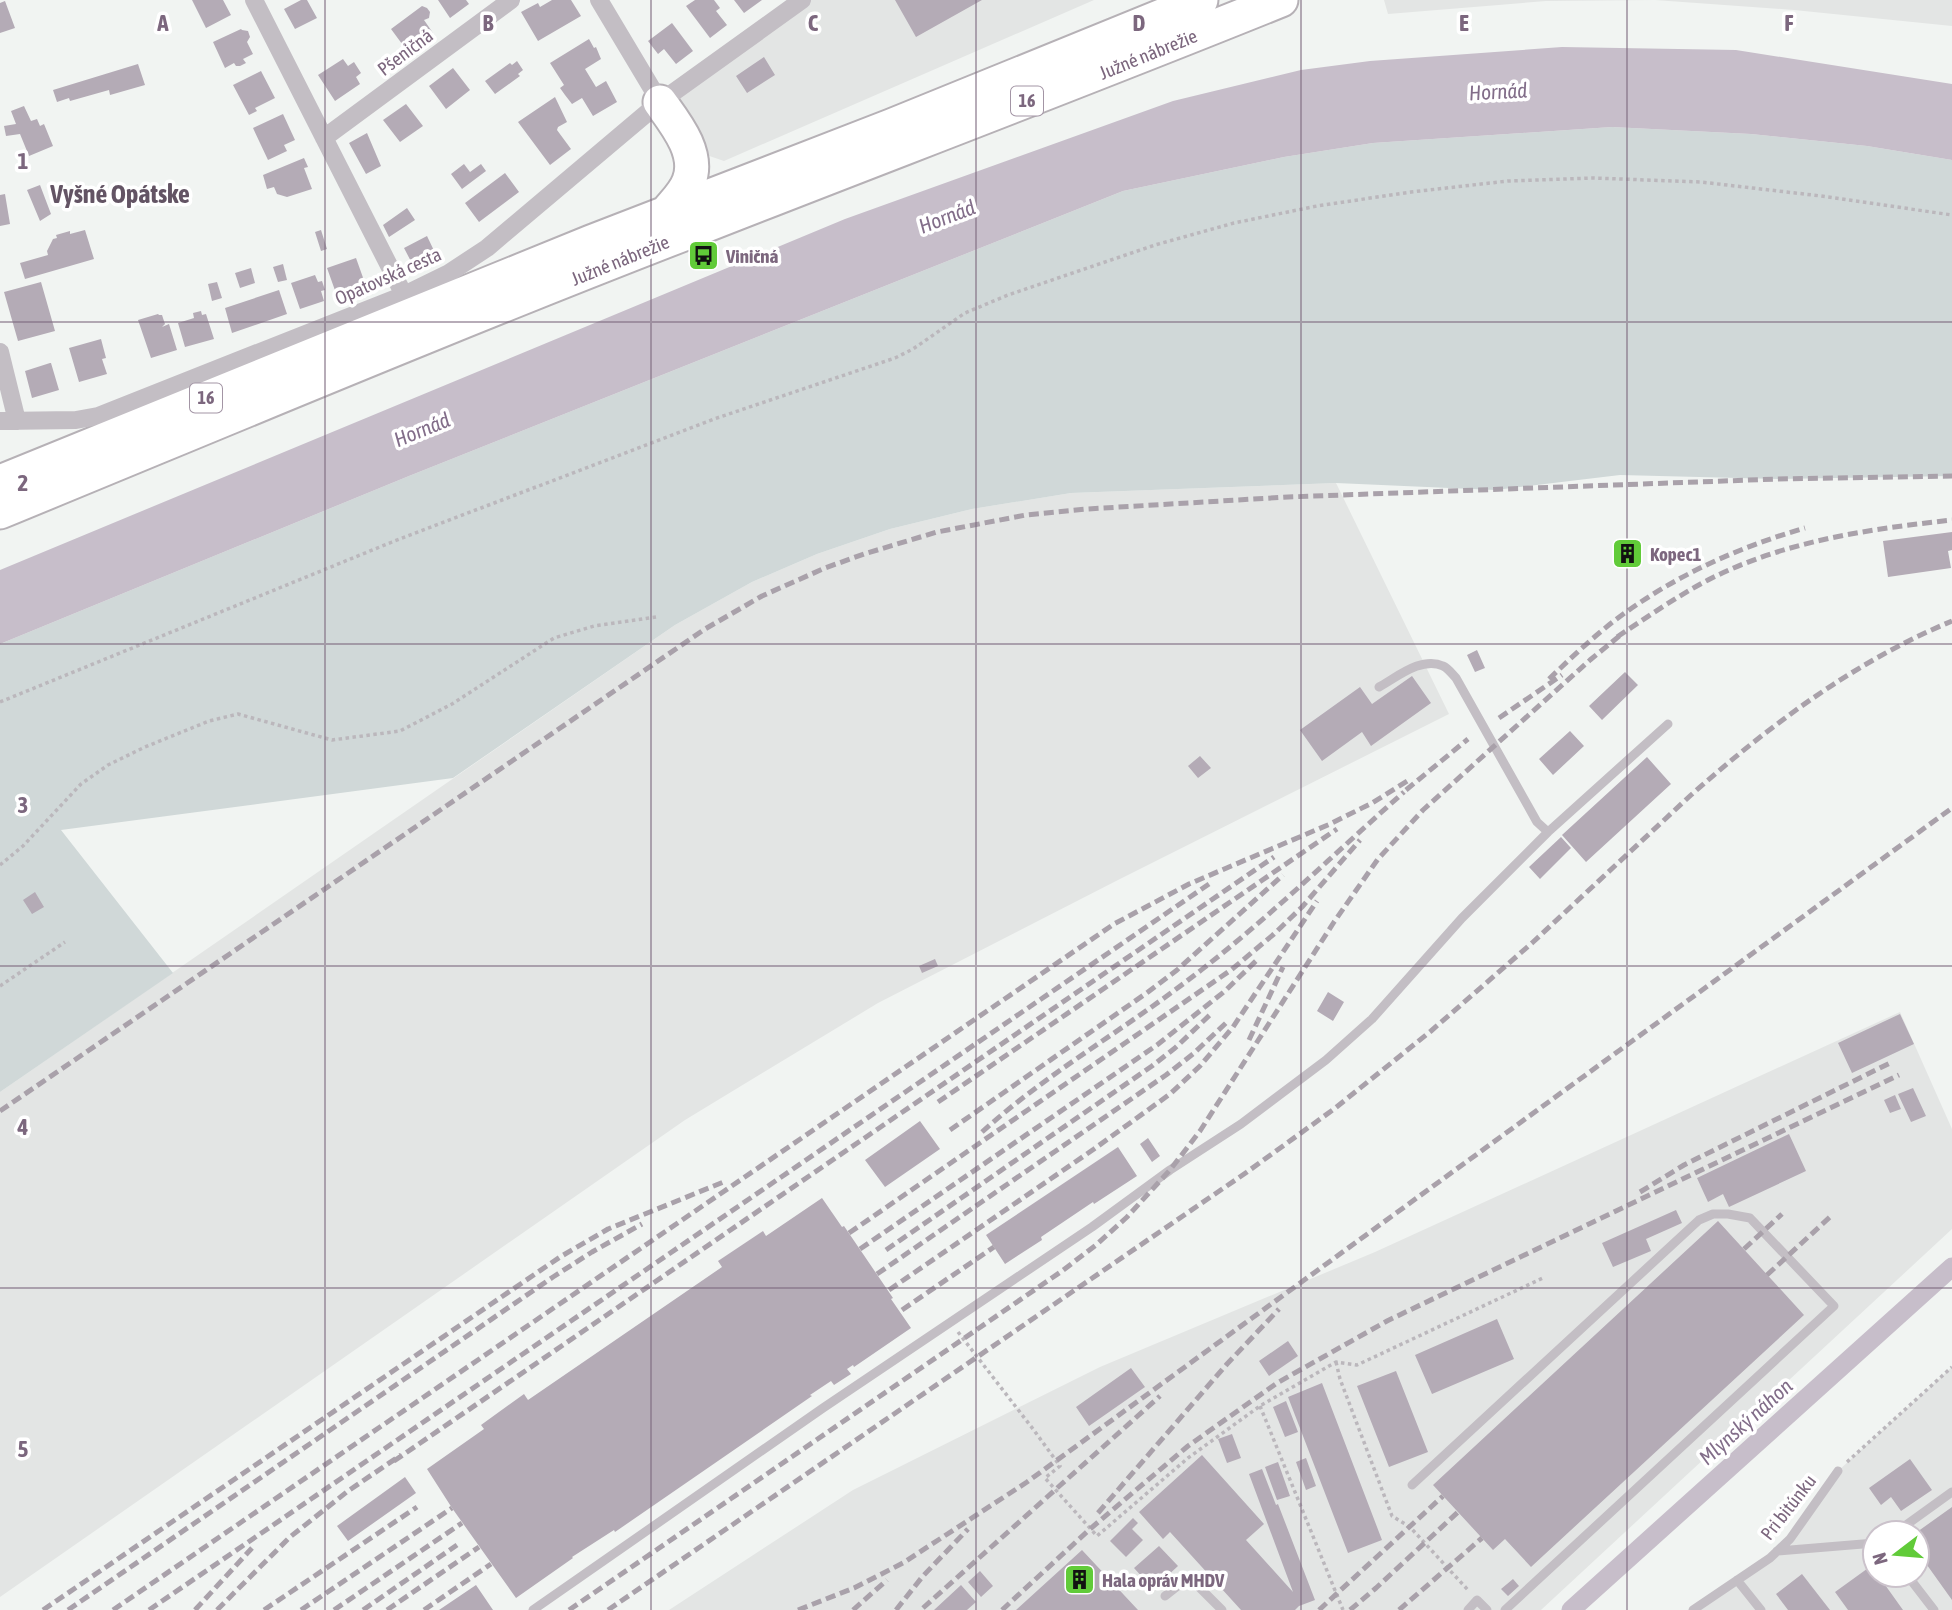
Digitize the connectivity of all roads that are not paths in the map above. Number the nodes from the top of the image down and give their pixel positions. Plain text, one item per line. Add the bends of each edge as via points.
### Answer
1 (254, 0) edge
2 (511, 0) edge
3 (598, 0) edge
4 (802, 0) edge
5 (1201, 0) edge
6 (1281, 0) edge
7 (660, 102) junction
8 (324, 138) junction
9 (689, 149) junction
10 (754, 179) junction
11 (667, 212) junction
12 (404, 295) junction
13 (0, 352) edge
14 (9, 421) edge
15 (0, 482) edge
16 (0, 512) edge
17 (1379, 687) dead end
18 (1668, 724) dead end
19 (1548, 832) junction
20 (1838, 1471) road end
21 (1412, 1485) dead end
22 (1952, 1492) edge
23 (1914, 1519) edge
24 (1861, 1544) edge
25 (1777, 1551) junction
26 (1737, 1580) junction
27 (1918, 1589) edge
28 (1165, 1595) dead end
29 (533, 1610) edge
30 (1222, 1610) edge
31 (1468, 1610) edge
32 (1487, 1610) edge
33 (1506, 1610) edge
34 (1693, 1610) edge
35 (1761, 1610) edge
36 (1934, 1610) edge

1 - 8 street
2 - 8 street, Pšeničná
3 - 7 street
4 - 7 street, Opatovská cesta
5 - 10 highway, Južné nábrežie / 16
6 - 16 highway, Južné nábrežie / 16 via 694,230
7 - 9 highway
7 - 12 street, Opatovská cesta via 487,248
8 - 12 street
9 - 10 highway via 713,167
9 - 11 highway via 690,180
10 - 11 highway, Južné nábrežie / 16
11 - 15 highway, Južné nábrežie / 16
12 - 14 street, Opatovská cesta via 98,416
13 - 14 street
17 - 19 lane via 1413,667 1445,666 1537,822
18 - 19 lane
19 - 29 lane via 1462,918 1372,1019 1326,1060 1241,1124
20 - 25 lane, Pri bitúnku
21 - 33 lane via 1699,1220 1713,1214 1750,1218 1834,1306
22 - 23 lane
24 - 25 lane
25 - 26 lane, Pri bitúnku
26 - 34 lane, Pri bitúnku
26 - 35 lane
27 - 36 lane
28 - 30 lane via 1189,1577
31 - 32 lane via 1477,1600

